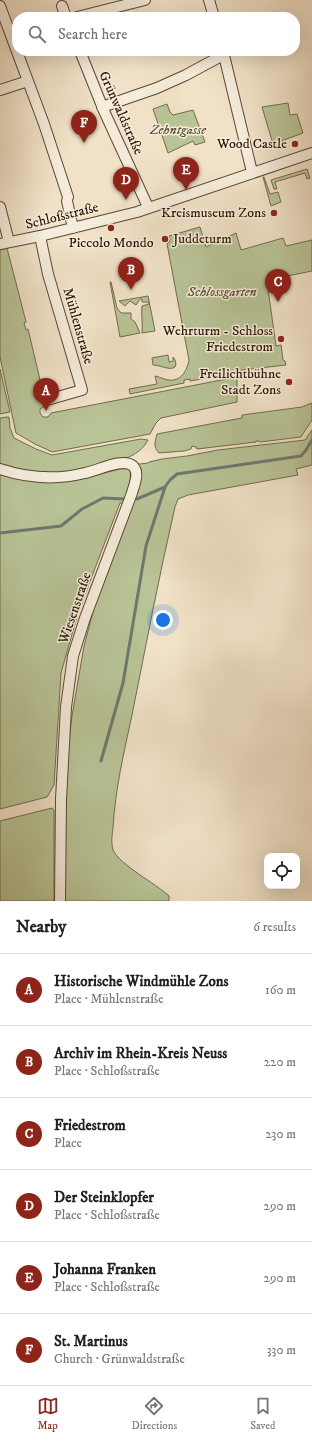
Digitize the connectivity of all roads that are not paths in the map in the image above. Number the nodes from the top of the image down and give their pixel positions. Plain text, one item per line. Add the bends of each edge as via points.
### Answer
1 (146, 0) edge
2 (209, 0) edge
3 (0, 6) edge
4 (62, 6) dead end
5 (64, 12) edge
6 (97, 12) edge
7 (213, 12) edge
8 (12, 30) edge
9 (21, 56) edge
10 (82, 56) edge
11 (218, 56) edge
12 (224, 56) edge
13 (28, 81) junction
14 (0, 90) edge
15 (102, 107) junction
16 (312, 153) edge
17 (252, 172) junction
18 (0, 207) edge
19 (148, 207) junction
20 (73, 228) junction
21 (40, 236) junction
22 (5, 243) edge
23 (48, 400) dead end
24 (0, 469) edge
25 (60, 901) edge

1 - 6 street
2 - 7 street
3 - 8 street
4 - 5 street
9 - 13 street
10 - 15 street, Grünwaldstraße
11 - 15 street via 158,88
12 - 17 street
13 - 14 street
13 - 20 street via 68,199
15 - 19 street, Grünwaldstraße
16 - 17 street, Schloßstraße
17 - 19 street, Schloßstraße
18 - 22 street
19 - 20 street, Schloßstraße
20 - 21 street, Schloßstraße
21 - 22 street, Schloßstraße
21 - 23 street, Mühlenstraße via 48,274 82,390
24 - 25 street, Wiesenstraße via 59,478 126,463 133,466 136,473 127,506 73,656 66,707 60,805

